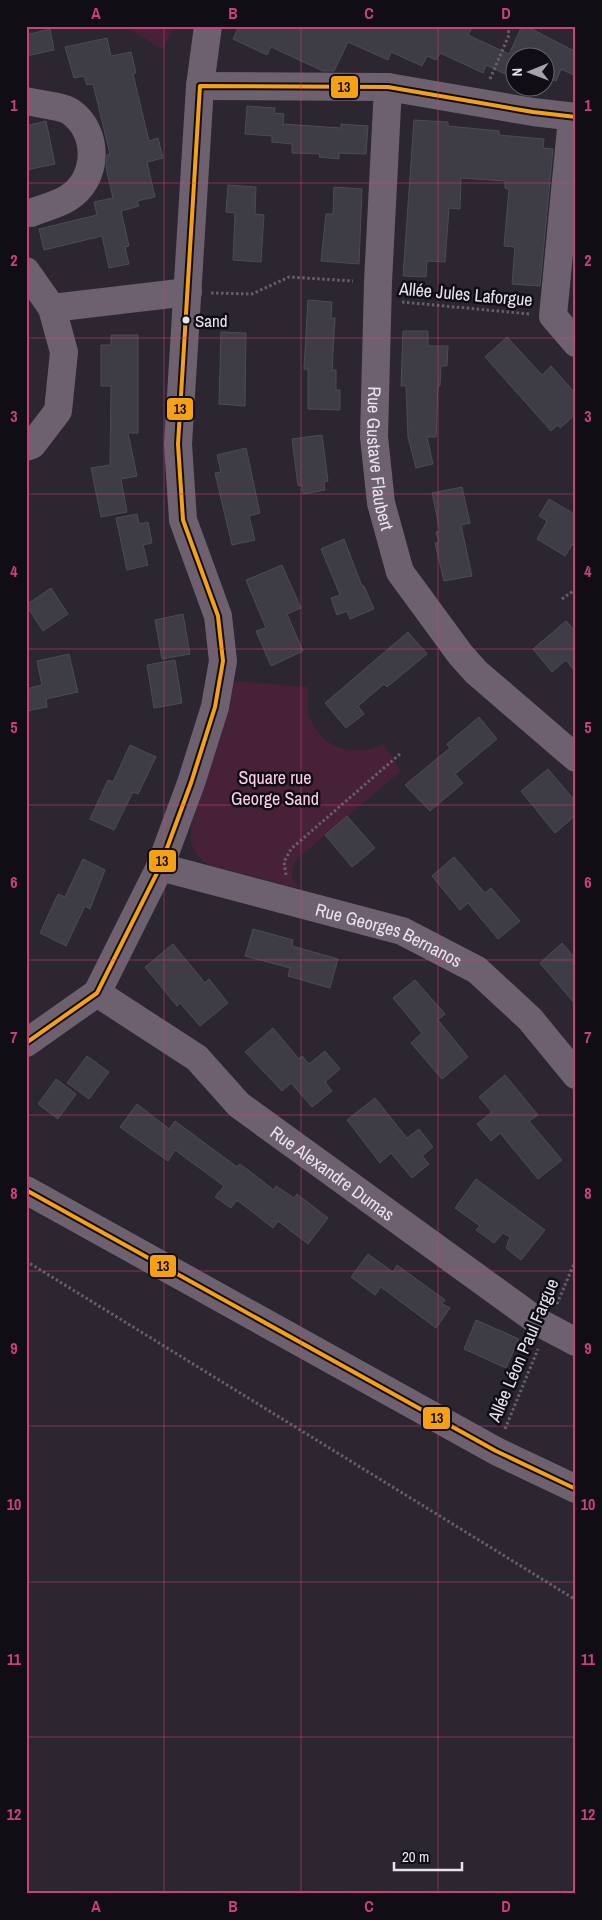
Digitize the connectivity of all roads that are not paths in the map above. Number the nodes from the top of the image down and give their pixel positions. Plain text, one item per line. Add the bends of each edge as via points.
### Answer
1 (208, 26) edge
2 (200, 86) junction
3 (388, 87) junction
4 (26, 100) edge
5 (574, 117) edge
6 (31, 213) dead end
7 (26, 271) edge
8 (188, 292) junction
9 (52, 308) junction
10 (576, 343) edge
11 (26, 447) edge
12 (576, 758) edge
13 (160, 867) junction
14 (97, 993) junction
15 (26, 1043) edge
16 (576, 1075) edge
17 (26, 1190) edge
18 (576, 1342) edge
19 (576, 1489) edge

1 - 2 street
2 - 3 street
2 - 8 street
3 - 5 street
3 - 12 street, Rue Gustave Flaubert via 377,291 374,437 381,503 400,572 476,672
4 - 6 street via 70,111 84,124 91,140 92,162 84,181 68,198
5 - 10 street via 553,316
7 - 9 street
8 - 9 street
8 - 13 street via 178,444 183,520 218,616 223,661 216,707
9 - 11 street via 64,352 58,411 32,445
13 - 14 street
13 - 16 street, Rue Georges Bernanos via 402,932 477,970 530,1019
14 - 15 street
14 - 18 street, Rue Alexandre Dumas via 197,1058 238,1105 548,1326
17 - 19 street via 496,1451

